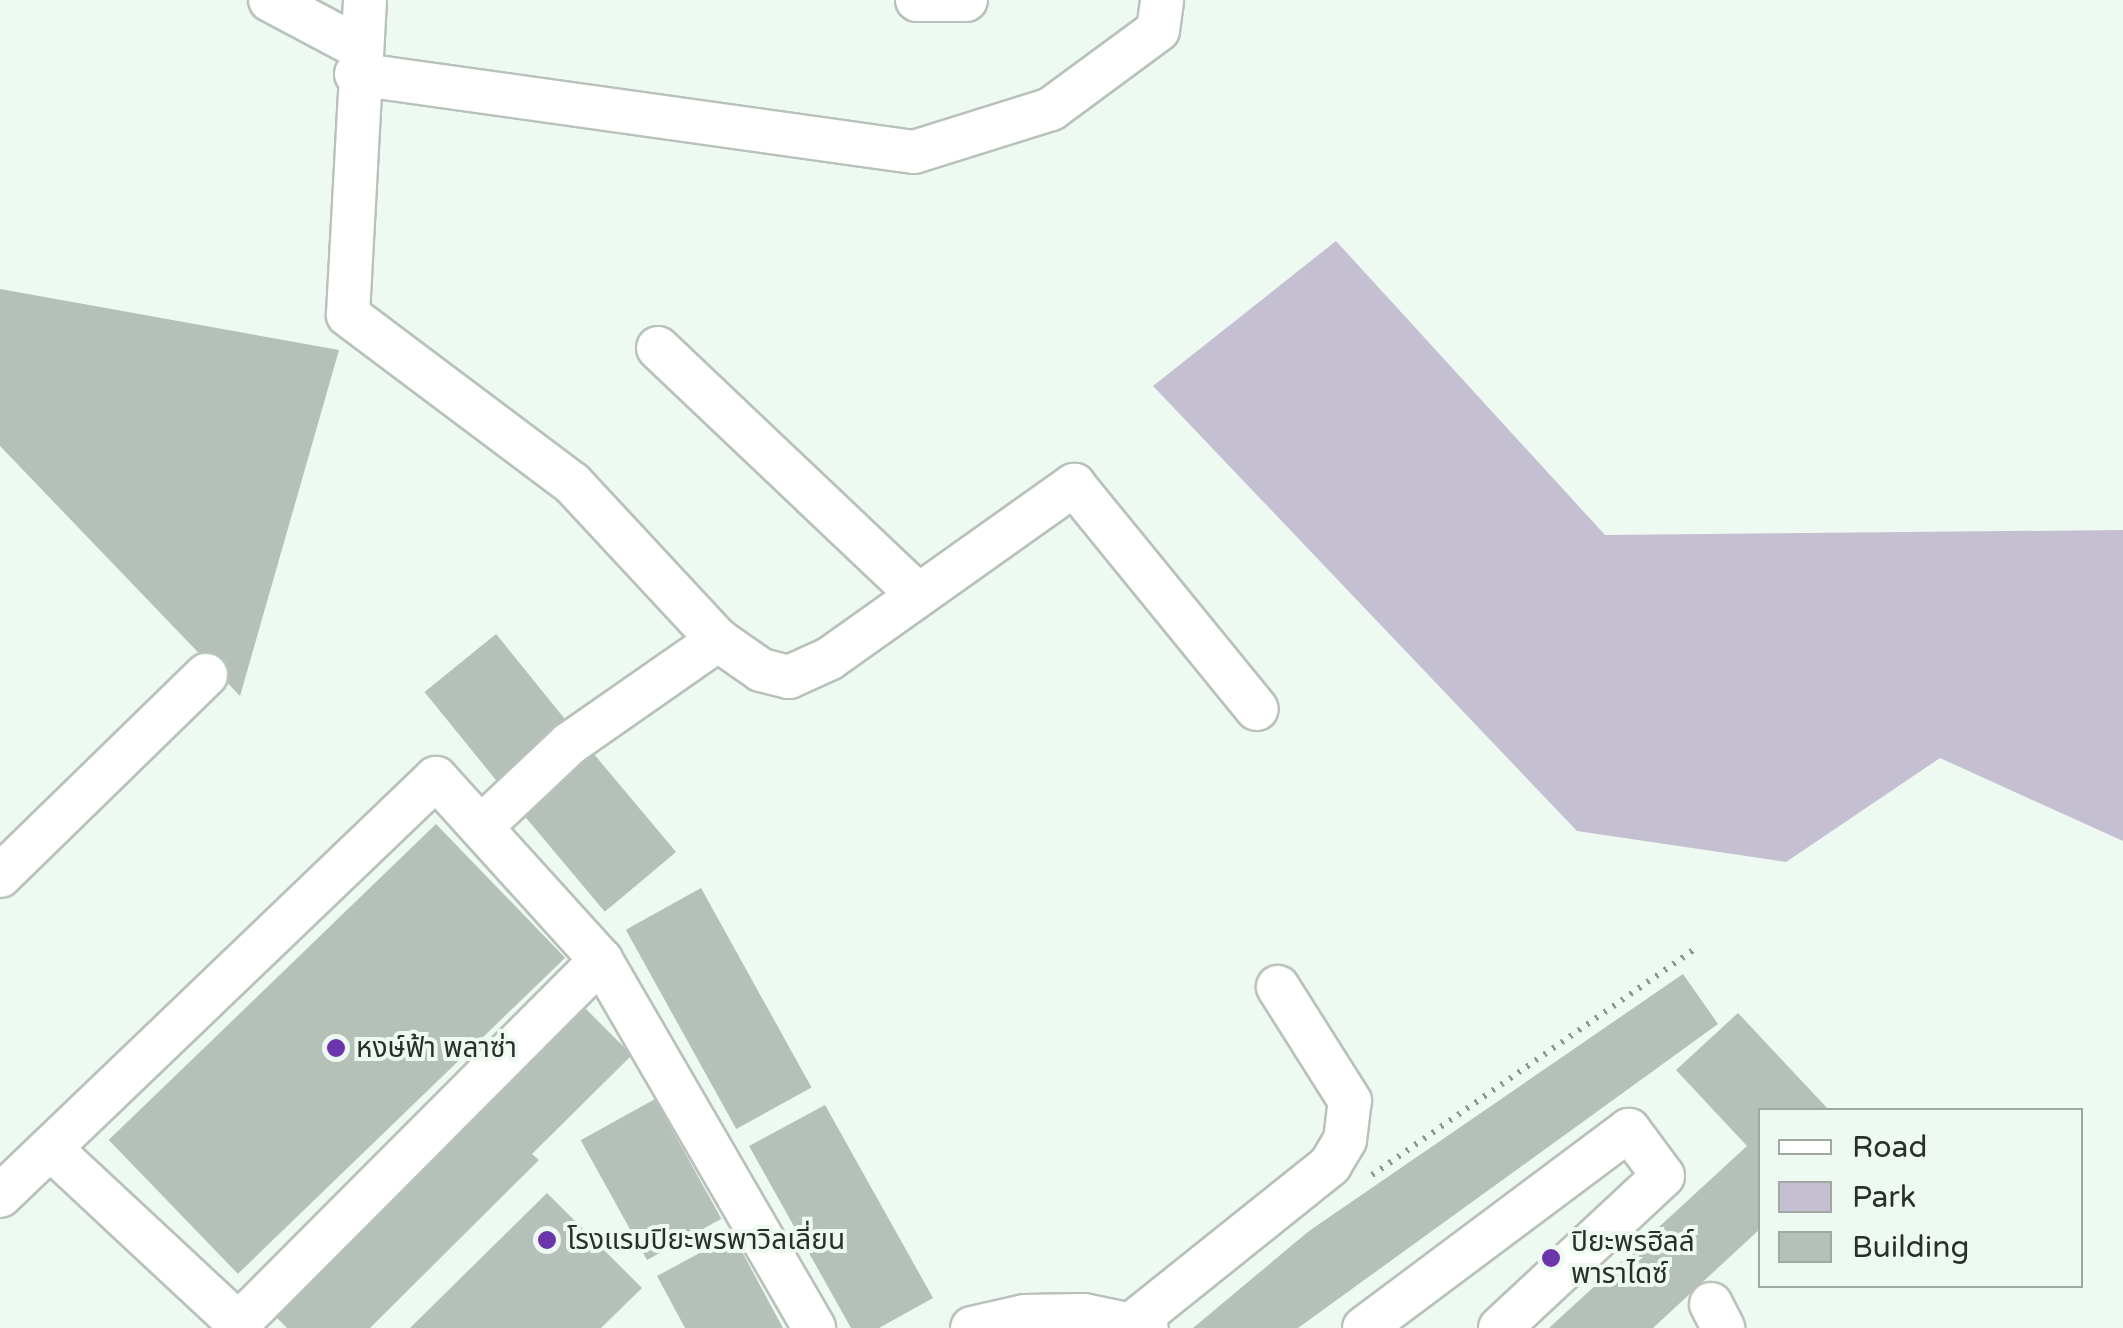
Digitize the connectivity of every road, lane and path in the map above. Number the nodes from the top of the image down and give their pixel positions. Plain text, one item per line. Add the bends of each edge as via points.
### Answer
1 (270, 0) edge
2 (365, 0) edge
3 (917, 0) edge
4 (966, 0) edge
5 (1162, 0) edge
6 (359, 62) junction
7 (658, 348) dead end
8 (918, 595) junction
9 (718, 640) junction
10 (206, 675) dead end
11 (1257, 708) dead end
12 (481, 828) junction
13 (0, 876) edge
14 (1698, 946) dead end
15 (601, 960) junction
16 (1278, 987) dead end
17 (50, 1148) junction
18 (1366, 1179) dead end
19 (0, 1196) edge
20 (1140, 1325) edge
21 (239, 1326) edge
22 (814, 1328) edge
23 (972, 1328) edge
24 (1364, 1328) edge
25 (1500, 1328) edge

1 - 6 street
2 - 6 street
3 - 4 street
5 - 6 street via 1158,30 1051,110 914,152
6 - 9 street via 348,315 572,483
7 - 8 street
8 - 9 street via 830,660 789,678 760,670
8 - 11 street via 1074,484
9 - 12 street via 569,744
10 - 13 street
12 - 15 street
12 - 17 street via 436,778
14 - 18 path
15 - 21 street
15 - 22 street
16 - 20 street via 1345,1090 1345,1140 1330,1165
17 - 19 street
17 - 21 street
20 - 23 street via 1084,1314 1025,1316
24 - 25 street via 1629,1130 1663,1176

